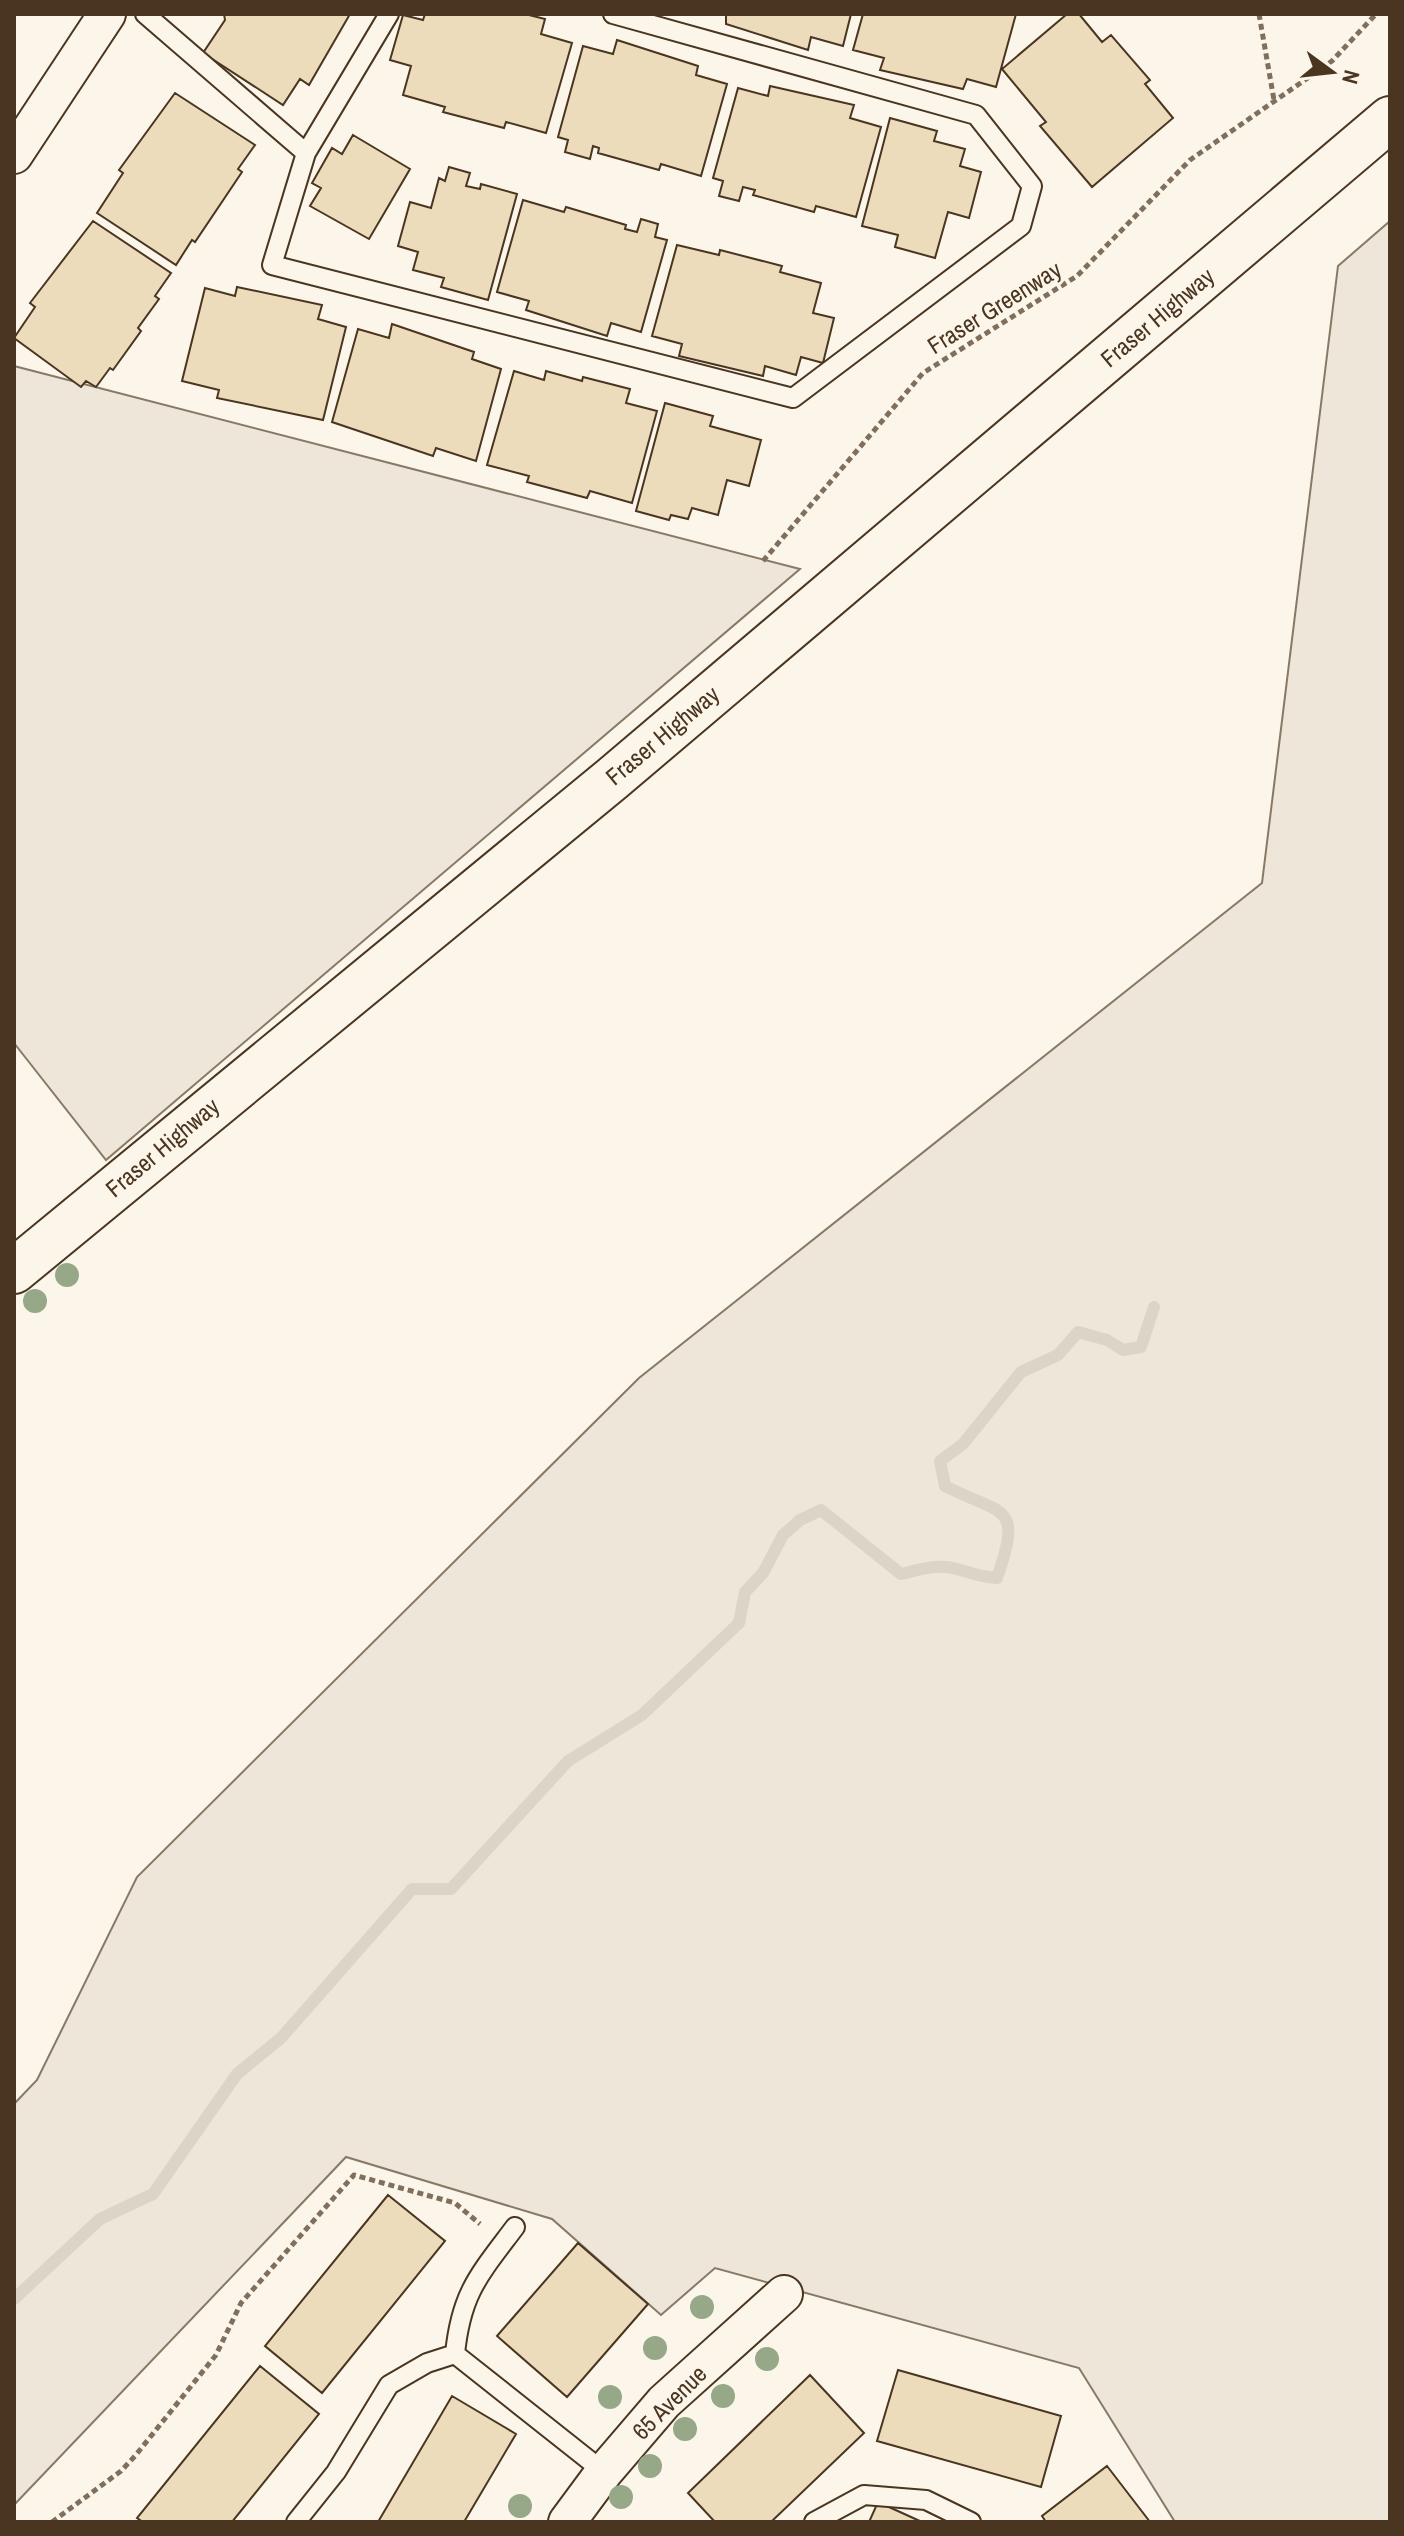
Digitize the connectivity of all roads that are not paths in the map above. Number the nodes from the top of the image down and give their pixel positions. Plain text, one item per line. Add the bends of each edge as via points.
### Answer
1 (107, 14) edge
2 (145, 14) edge
3 (389, 14) edge
4 (613, 14) edge
5 (1390, 119) edge
6 (1390, 147) edge
7 (306, 153) junction
8 (14, 155) edge
9 (1304, 192) junction
10 (14, 1271) edge
11 (515, 2227) dead end
12 (784, 2294) dead end
13 (455, 2354) junction
14 (604, 2472) junction
15 (296, 2522) edge
16 (567, 2522) edge
17 (814, 2522) edge
18 (971, 2522) edge

1 - 8 street
2 - 7 lane
3 - 7 lane
4 - 7 lane via 976,115 1032,186 1021,226 793,398 272,265
5 - 9 main road, Fraser Highway
6 - 9 main road, Fraser Highway
9 - 10 main road, Fraser Highway via 612,779
11 - 13 lane via 472,2283 459,2315
12 - 14 street, 65 Avenue via 664,2402
13 - 14 lane
13 - 15 lane via 389,2385 336,2472
14 - 16 street, 65 Avenue
17 - 18 lane via 864,2495 926,2500

